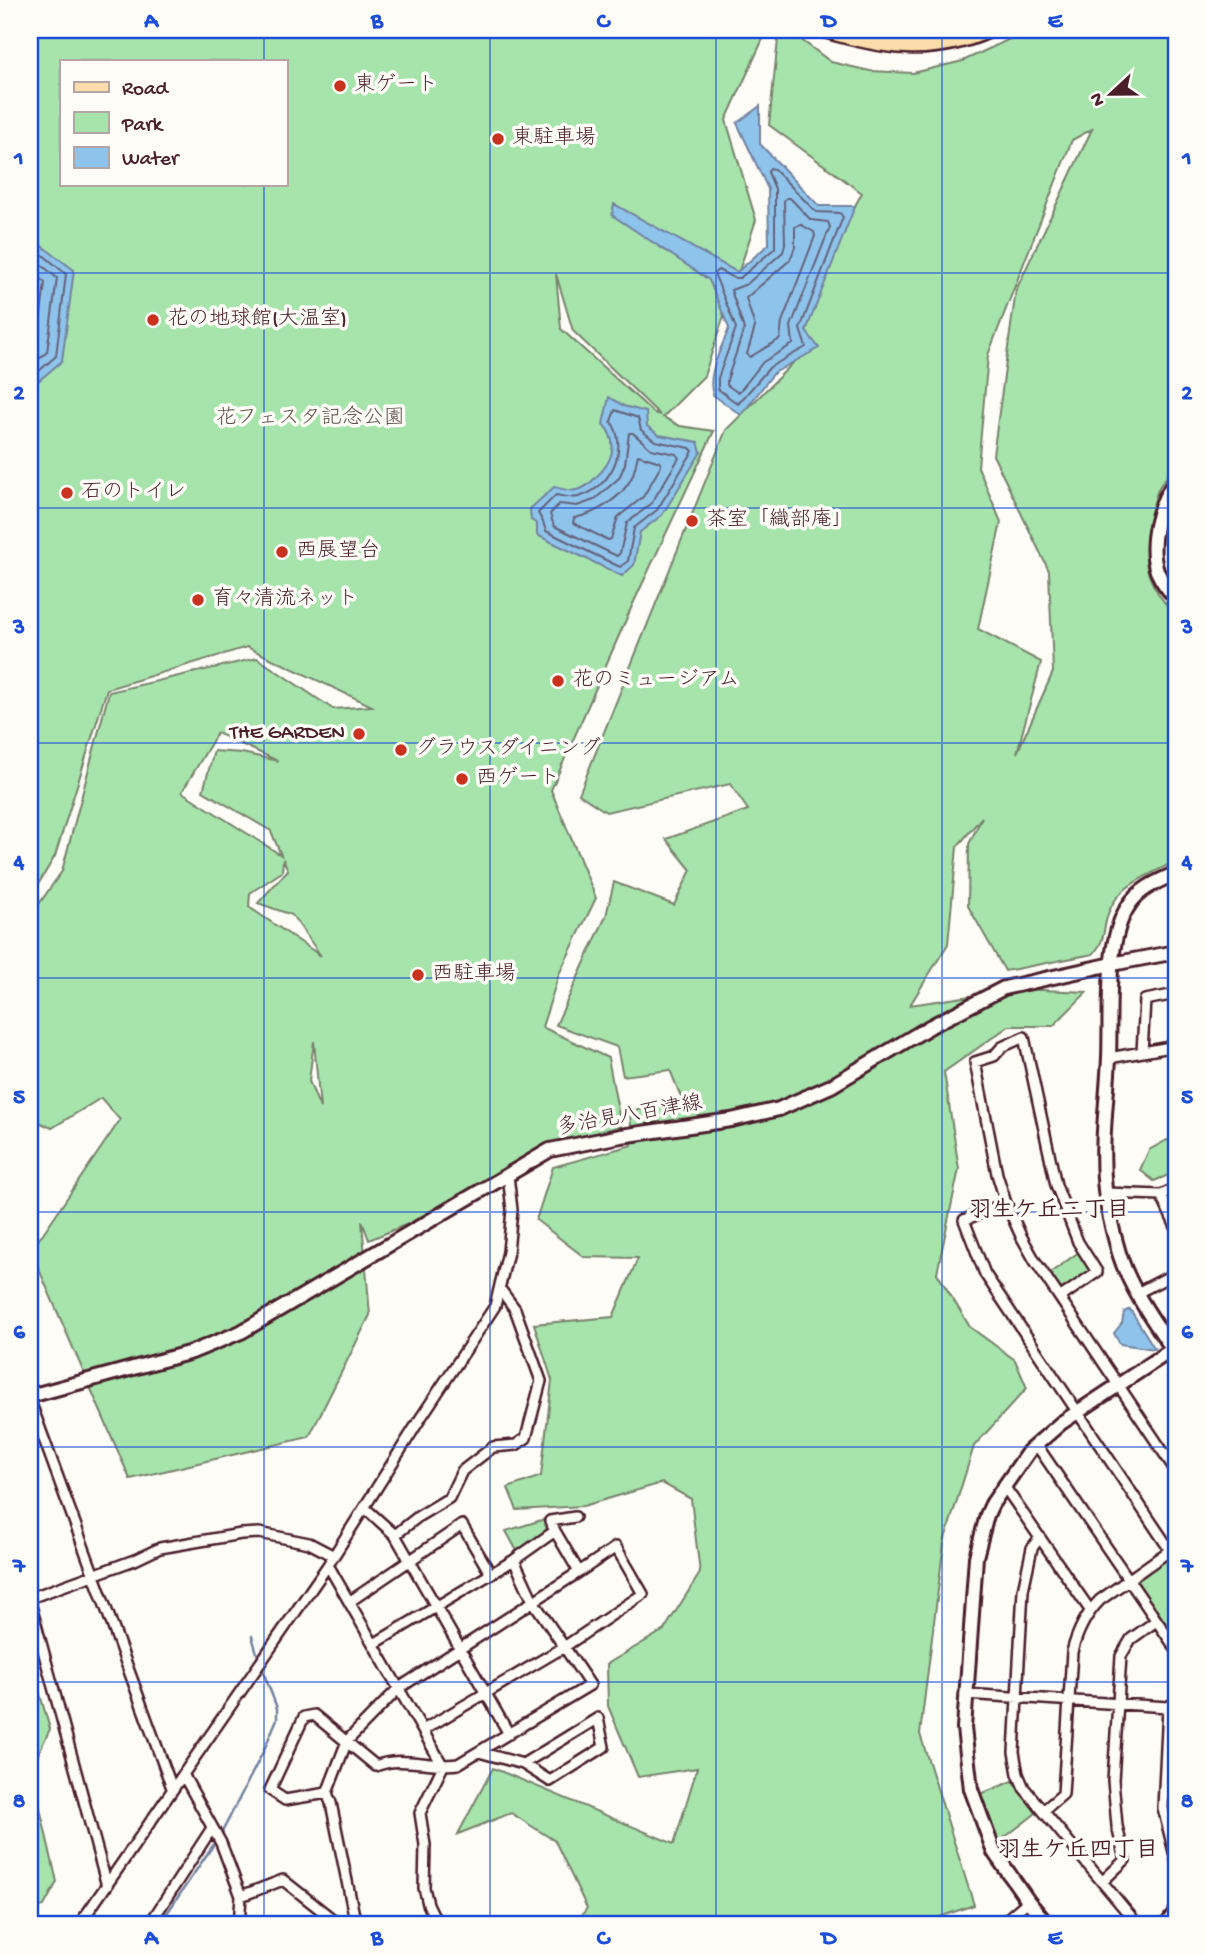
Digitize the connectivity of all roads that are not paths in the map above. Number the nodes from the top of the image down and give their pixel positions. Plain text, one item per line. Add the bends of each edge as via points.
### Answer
1 (824, 30) edge
2 (989, 30) edge
3 (1176, 481) edge
4 (1176, 598) edge
5 (1176, 873) edge
6 (1176, 952) edge
7 (1112, 964) junction
8 (1176, 994) edge
9 (1176, 1046) edge
10 (1142, 1052) junction
11 (1109, 1058) junction
12 (508, 1175) junction
13 (1176, 1188) edge
14 (1105, 1193) junction
15 (1161, 1195) junction
16 (1006, 1203) junction
17 (1176, 1227) edge
18 (1176, 1273) edge
19 (500, 1289) junction
20 (1137, 1293) junction
21 (1060, 1297) junction
22 (1174, 1352) edge
23 (1118, 1384) junction
24 (30, 1399) edge
25 (1077, 1413) junction
26 (1036, 1444) junction
27 (1176, 1471) edge
28 (1004, 1486) junction
29 (365, 1508) junction
30 (575, 1517) dead end
31 (555, 1531) junction
32 (395, 1535) junction
33 (1040, 1537) junction
34 (1173, 1548) edge
35 (331, 1560) junction
36 (514, 1560) junction
37 (411, 1562) junction
38 (579, 1572) junction
39 (490, 1573) junction
40 (92, 1575) junction
41 (1128, 1579) junction
42 (30, 1600) edge
43 (534, 1601) junction
44 (349, 1602) junction
45 (436, 1606) junction
46 (1090, 1610) junction
47 (1156, 1621) junction
48 (374, 1644) junction
49 (564, 1647) junction
50 (460, 1648) junction
51 (1176, 1649) edge
52 (398, 1688) junction
53 (485, 1693) junction
54 (965, 1694) junction
55 (1018, 1697) junction
56 (1067, 1701) junction
57 (1118, 1704) junction
58 (1172, 1704) edge
59 (423, 1730) junction
60 (509, 1734) junction
61 (348, 1741) junction
62 (479, 1752) junction
63 (523, 1764) junction
64 (443, 1766) junction
65 (184, 1776) junction
66 (172, 1788) junction
67 (327, 1793) junction
68 (1043, 1811) junction
69 (1173, 1829) edge
70 (214, 1830) junction
71 (1176, 1860) edge
72 (1102, 1882) junction
73 (107, 1886) junction
74 (241, 1896) junction
75 (1028, 1902) junction
76 (1176, 1909) edge
77 (79, 1925) edge
78 (149, 1925) edge
79 (239, 1925) edge
80 (340, 1925) edge
81 (355, 1925) edge
82 (438, 1925) edge
83 (1000, 1925) edge
84 (1048, 1925) edge
85 (1138, 1925) edge
86 (1164, 1925) edge

1 - 2 main road via 869,43 912,47 946,44
3 - 4 street via 1162,509 1153,550 1157,572
5 - 7 street via 1139,892 1128,906 1118,928
6 - 7 street, 多治見八百津線
7 - 11 street
7 - 12 street, 多治見八百津線 via 987,995 831,1086 779,1109 550,1150
8 - 10 street via 1145,1000
9 - 10 street
10 - 11 street
11 - 14 street via 1102,1161
12 - 19 street via 512,1210
12 - 24 street, 多治見八百津線 via 241,1332 192,1352
13 - 15 street
14 - 15 street
14 - 20 street via 1120,1256
15 - 17 street
16 - 21 street via 1035,1261
16 - 21 street via 975,1062 995,1056 1002,1047 1024,1037 1056,1185 1097,1272
16 - 25 street via 964,1220 971,1244 985,1275
18 - 20 street
19 - 29 street via 495,1306
19 - 32 street via 515,1310 541,1381 526,1438 516,1445 493,1447 463,1471 449,1498
20 - 22 street
21 - 23 street
22 - 23 street
23 - 25 street
23 - 27 street
24 - 40 street
25 - 26 street
25 - 34 street
26 - 28 street
26 - 41 street
28 - 33 street
28 - 54 street via 987,1515 976,1557
29 - 32 street
29 - 35 street
30 - 31 street via 550,1521
31 - 36 street
31 - 38 street
32 - 37 street
33 - 46 street
33 - 55 street via 1032,1548 1023,1590
34 - 41 street
35 - 40 street via 309,1542 241,1534 160,1548
35 - 44 street
35 - 65 street
36 - 39 street
36 - 43 street
37 - 39 street via 462,1525
37 - 44 street
37 - 45 street
38 - 43 street
38 - 49 street via 616,1547 643,1594
39 - 45 street
40 - 42 street
40 - 66 street
41 - 46 street
41 - 47 street
42 - 73 street
43 - 49 street
43 - 50 street
44 - 48 street
45 - 48 street
45 - 50 street
46 - 56 street via 1072,1652
47 - 51 street
47 - 57 street via 1125,1649
48 - 52 street
49 - 53 street
49 - 60 street via 590,1685
50 - 52 street
50 - 53 street
52 - 59 street
52 - 61 street
53 - 59 street
53 - 60 street
54 - 55 street
54 - 75 street via 971,1789 994,1852
55 - 56 street
55 - 68 street via 1014,1752 1018,1774
56 - 57 street
56 - 68 street via 1063,1794
57 - 58 street
57 - 72 street via 1114,1805 1125,1860
58 - 69 street via 1163,1808
59 - 64 street
60 - 62 street
61 - 64 street via 376,1766 386,1761
61 - 67 street
61 - 67 street via 314,1715 304,1717 270,1790 285,1800
62 - 63 street
62 - 64 street via 458,1764
63 - 63 street via 550,1781 604,1747 598,1718
64 - 82 street via 420,1813 424,1888
65 - 66 street
65 - 70 street
66 - 73 street
67 - 81 street
68 - 72 street
69 - 71 street
70 - 74 street
70 - 78 street
72 - 85 street
73 - 77 street
74 - 79 street
74 - 80 street via 283,1880
75 - 83 street
75 - 84 street
76 - 86 street

